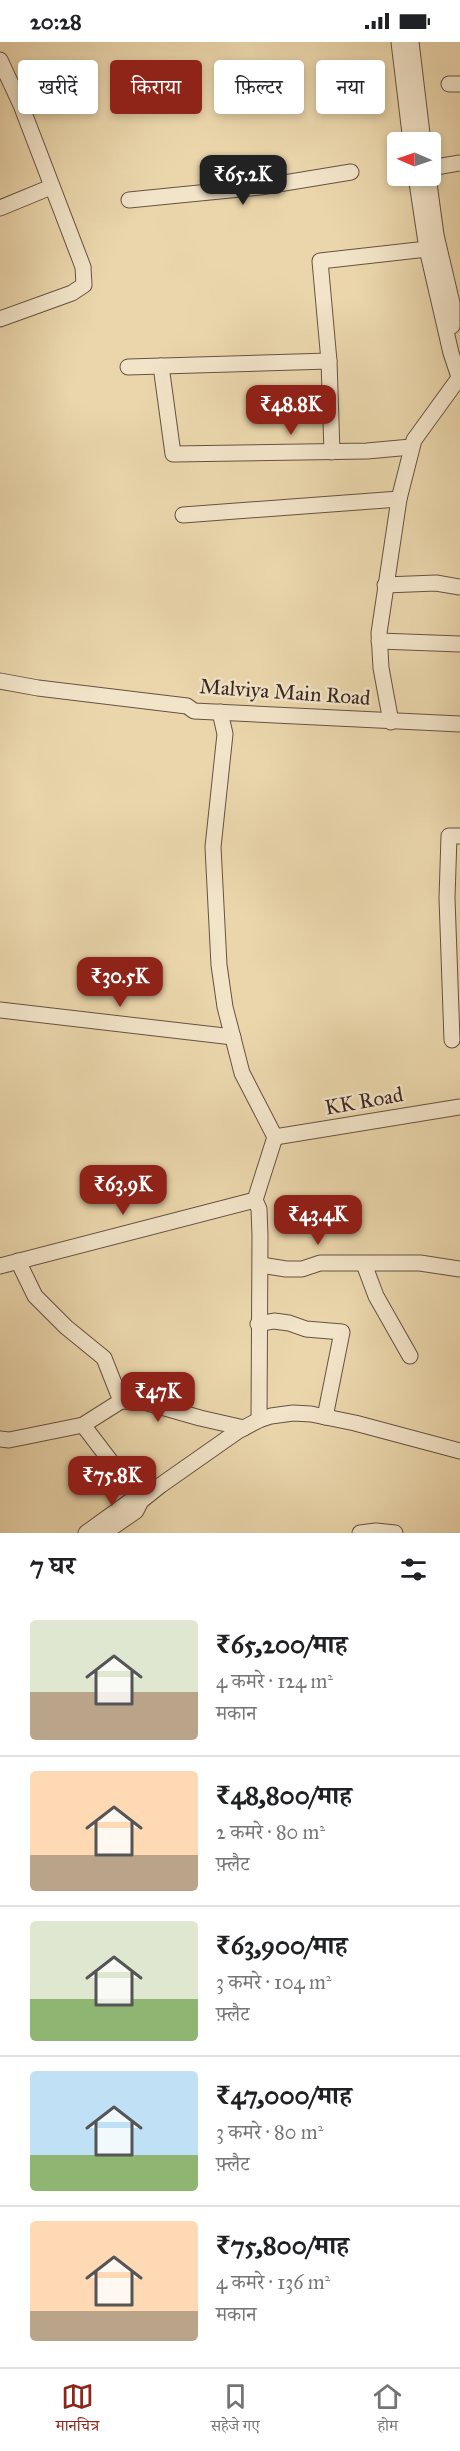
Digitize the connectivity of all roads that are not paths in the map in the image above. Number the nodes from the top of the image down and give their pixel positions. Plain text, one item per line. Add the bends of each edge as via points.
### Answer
1 (399, 42) edge
2 (411, 42) edge
3 (0, 60) edge
4 (410, 132) edge
5 (422, 132) edge
6 (460, 163) edge
7 (441, 166) edge
8 (351, 172) dead end
9 (418, 186) edge
10 (429, 186) edge
11 (51, 187) junction
12 (129, 200) dead end
13 (0, 208) edge
14 (427, 249) junction
15 (451, 303) edge
16 (0, 318) edge
17 (329, 361) junction
18 (161, 366) junction
19 (128, 367) dead end
20 (459, 379) edge
21 (411, 447) junction
22 (332, 452) junction
23 (399, 499) junction
24 (183, 515) dead end
25 (385, 585) junction
26 (460, 587) edge
27 (379, 641) junction
28 (460, 644) edge
29 (0, 681) edge
30 (0, 691) edge
31 (118, 702) junction
32 (220, 712) junction
33 (391, 722) junction
34 (460, 724) edge
35 (460, 836) edge
36 (0, 1010) edge
37 (233, 1037) junction
38 (452, 1040) dead end
39 (460, 1107) edge
40 (275, 1137) junction
41 (255, 1200) junction
42 (18, 1261) junction
43 (364, 1264) junction
44 (261, 1265) junction
45 (0, 1266) edge
46 (460, 1269) edge
47 (258, 1324) junction
48 (410, 1356) dead end
49 (121, 1401) junction
50 (325, 1417) junction
51 (259, 1420) junction
52 (83, 1425) junction
53 (244, 1428) junction
54 (0, 1439) edge
55 (460, 1451) edge
56 (141, 1501) junction
57 (96, 1531) edge
58 (371, 1532) edge
59 (396, 1533) edge

1 - 4 street
2 - 5 street
3 - 11 street
6 - 7 street
8 - 12 street via 260,187
9 - 14 street
10 - 15 street
11 - 13 street
11 - 16 street via 83,267 84,285 72,293
14 - 15 street
14 - 17 street via 320,261
15 - 20 street via 451,353
17 - 18 street
17 - 22 street
18 - 19 street
18 - 22 street via 173,454
20 - 21 street
21 - 22 street
21 - 23 street
23 - 24 street
23 - 25 street
25 - 26 street via 436,583
25 - 27 street
27 - 28 street
27 - 33 street
29 - 31 street
30 - 31 street
31 - 32 street, Malviya Main Road via 187,715 194,711
32 - 33 street, Malviya Main Road
32 - 37 street via 225,734 213,847 214,879 219,965
33 - 34 street, Malviya Main Road
35 - 38 street via 449,836
36 - 37 street
37 - 40 street via 242,1072
39 - 40 street, KK Road
40 - 41 street
41 - 42 street
41 - 44 street via 259,1209
42 - 45 street
42 - 49 street via 35,1296 104,1358
43 - 44 street via 320,1263 302,1269
43 - 46 street via 420,1263
43 - 48 street via 376,1296
44 - 47 street
47 - 50 street via 274,1321 342,1332
47 - 51 street
49 - 52 street
49 - 53 street via 144,1402
50 - 51 street via 293,1413
50 - 55 street
51 - 53 street
52 - 54 street
52 - 56 street
53 - 56 street
56 - 57 street via 136,1511
58 - 59 street

